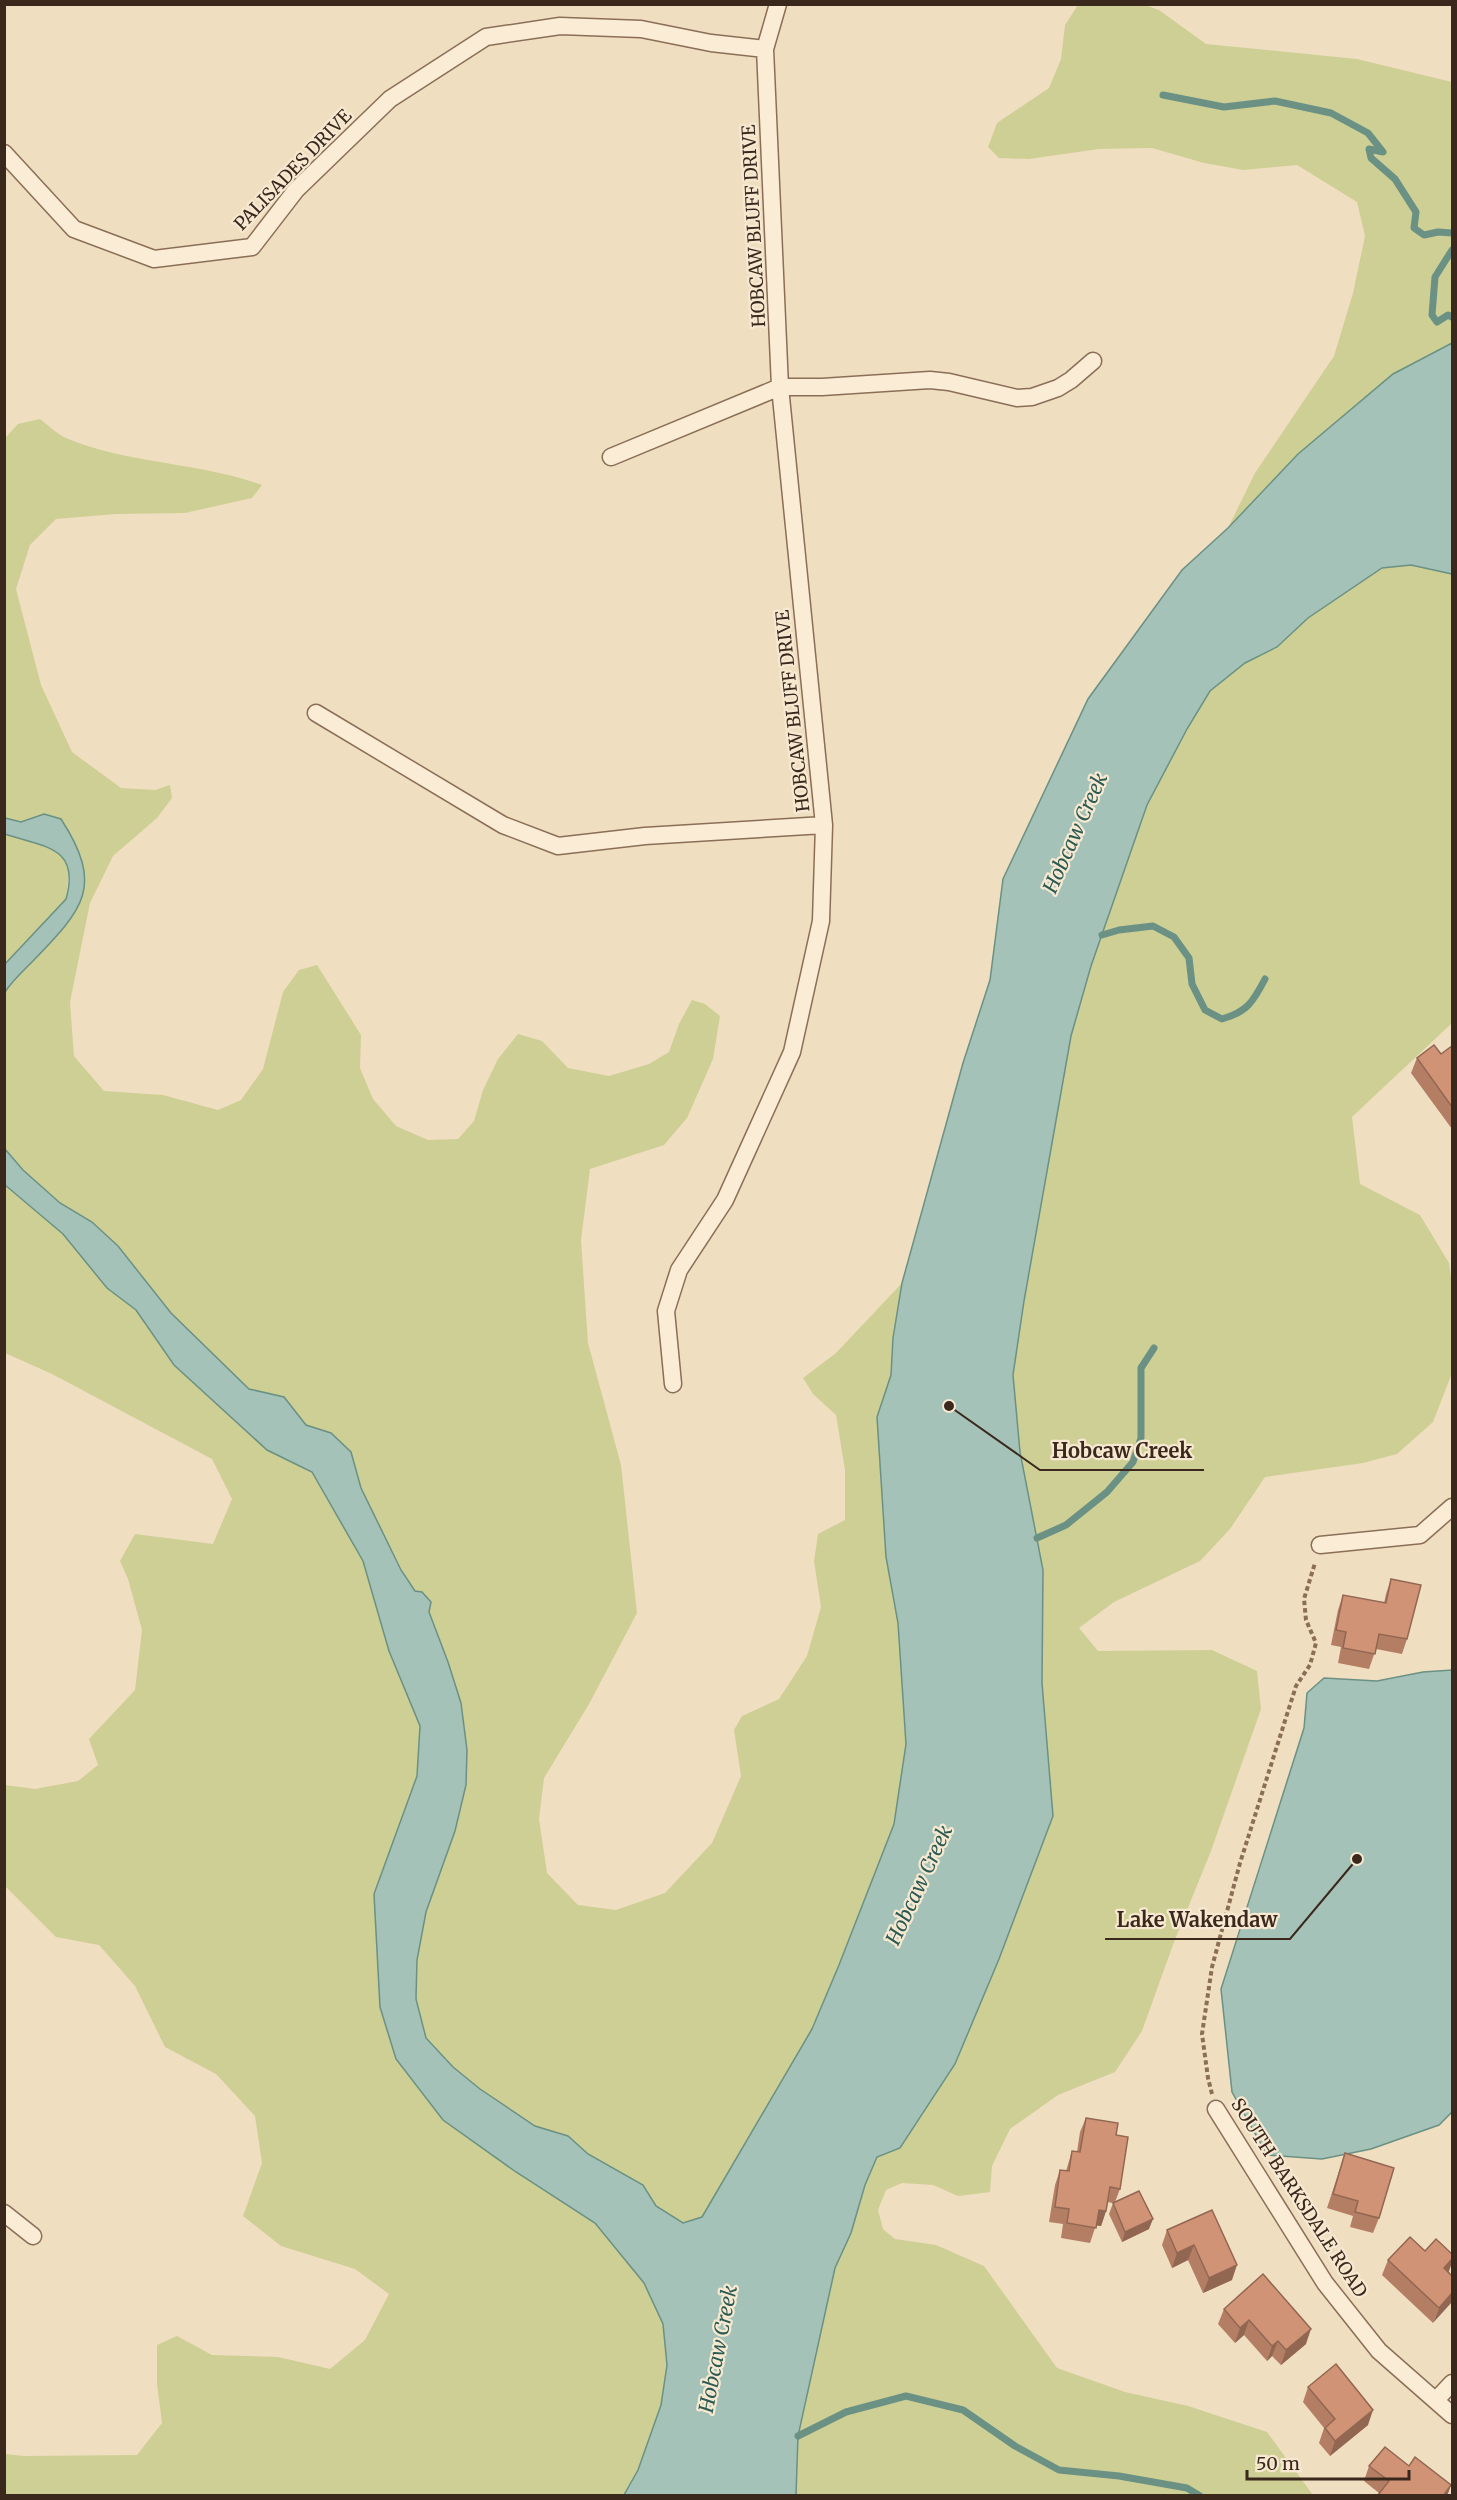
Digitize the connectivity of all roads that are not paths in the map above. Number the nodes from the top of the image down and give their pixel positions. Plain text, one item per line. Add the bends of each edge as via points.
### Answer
1 (778, 4) edge
2 (765, 49) junction
3 (4, 153) edge
4 (1093, 361) dead end
5 (780, 387) junction
6 (611, 457) dead end
7 (316, 713) dead end
8 (824, 825) junction
9 (673, 1384) dead end
10 (1452, 1507) edge
11 (1320, 1545) road end
12 (1216, 2109) road end
13 (4, 2213) edge
14 (33, 2236) dead end
15 (1452, 2383) edge
16 (1436, 2400) junction
17 (1452, 2415) edge

1 - 2 street, HOBCAW BLUFF DRIVE
2 - 3 street, PALISADES DRIVE via 711,44 641,29 560,26 486,37 390,99 296,190 252,247 154,259 74,229
2 - 5 street, HOBCAW BLUFF DRIVE
4 - 5 street via 1058,388 1032,397 1017,398 930,380
5 - 6 street
5 - 8 street, HOBCAW BLUFF DRIVE
7 - 8 street via 503,825 558,846 645,836
8 - 9 street, HOBCAW BLUFF DRIVE via 821,921 792,1052 725,1200 679,1270 666,1311
10 - 11 street via 1420,1535
12 - 16 street, SOUTH BARKSDALE ROAD via 1325,2283 1379,2351
13 - 14 street
15 - 16 street
16 - 17 street, SOUTH BARKSDALE ROAD

